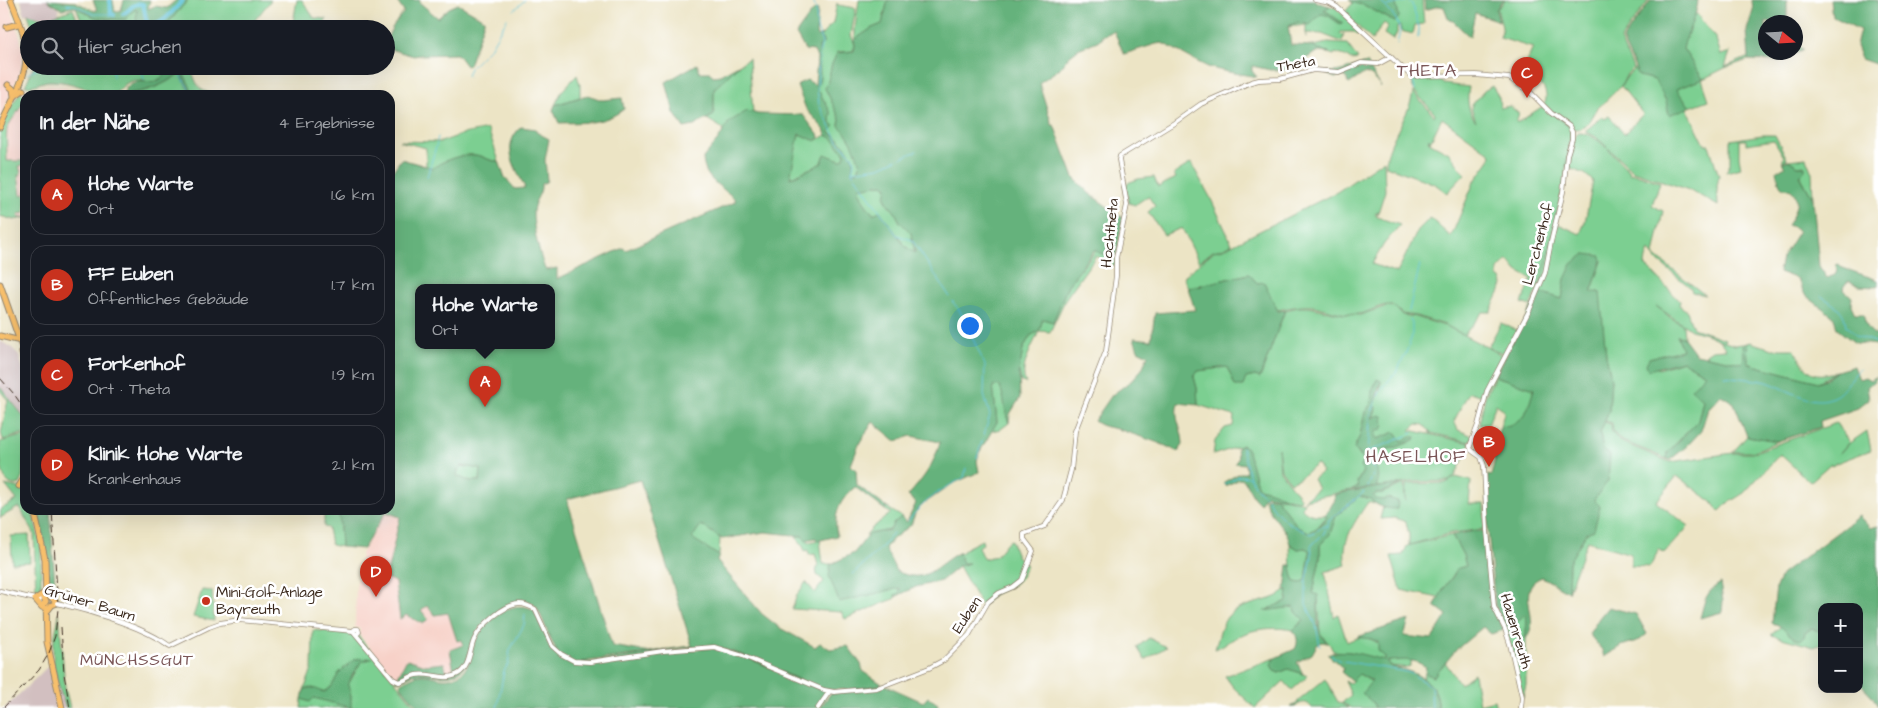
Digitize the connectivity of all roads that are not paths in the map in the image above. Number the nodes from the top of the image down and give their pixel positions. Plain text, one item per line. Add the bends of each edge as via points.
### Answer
1 (10, 0) edge
2 (1315, 0) edge
3 (19, 23) junction
4 (20, 26) edge
5 (7, 27) dead end
6 (1391, 57) junction
7 (21, 75) edge
8 (1259, 80) joint
9 (8, 85) dead end
10 (20, 91) edge
11 (13, 98) junction
12 (0, 127) edge
13 (0, 284) edge
14 (0, 336) edge
15 (20, 339) edge
16 (20, 343) edge
17 (1106, 351) joint
18 (35, 515) edge
19 (1487, 530) joint
20 (0, 591) edge
21 (35, 599) junction
22 (45, 601) junction
23 (59, 604) junction
24 (714, 647) joint
25 (55, 681) junction
26 (829, 692) junction
27 (62, 706) edge
28 (818, 708) edge
29 (1521, 708) edge

1 - 3 main road
2 - 6 street via 1336,7
3 - 4 main road
3 - 5 main road
6 - 8 street, Theta via 1378,64 1361,63 1339,72 1313,70 1280,79
6 - 19 street, Lerchenhof via 1413,76 1476,75 1512,79 1526,88 1572,132 1545,274 1484,397 1470,446 1481,457 1484,466
7 - 11 main road
8 - 17 street, Hochtheta via 1201,104 1120,156 1127,205 1116,258
9 - 11 main road via 13,89
10 - 11 main road
11 - 12 main road
13 - 15 main road
14 - 16 main road
17 - 26 street, Euben via 1075,431 1071,470 1063,500 1045,526 1024,534 1033,550 1022,580 994,596 965,640 937,664 876,688
18 - 22 main road via 43,544
19 - 29 street, Hauenreuth via 1494,606 1510,644 1522,697
20 - 21 street, Grüner Baum
21 - 22 main road
21 - 22 main road
22 - 23 main road
22 - 23 main road
22 - 25 main road
22 - 25 main road via 47,642
23 - 24 street, Grüner Baum via 95,613 170,646 220,623 240,620 355,633 399,682 416,675 448,678 458,674 467,663 479,631 495,616 521,604 535,609 552,646 574,661 590,662
24 - 26 street, Euben
25 - 27 main road
26 - 28 street

